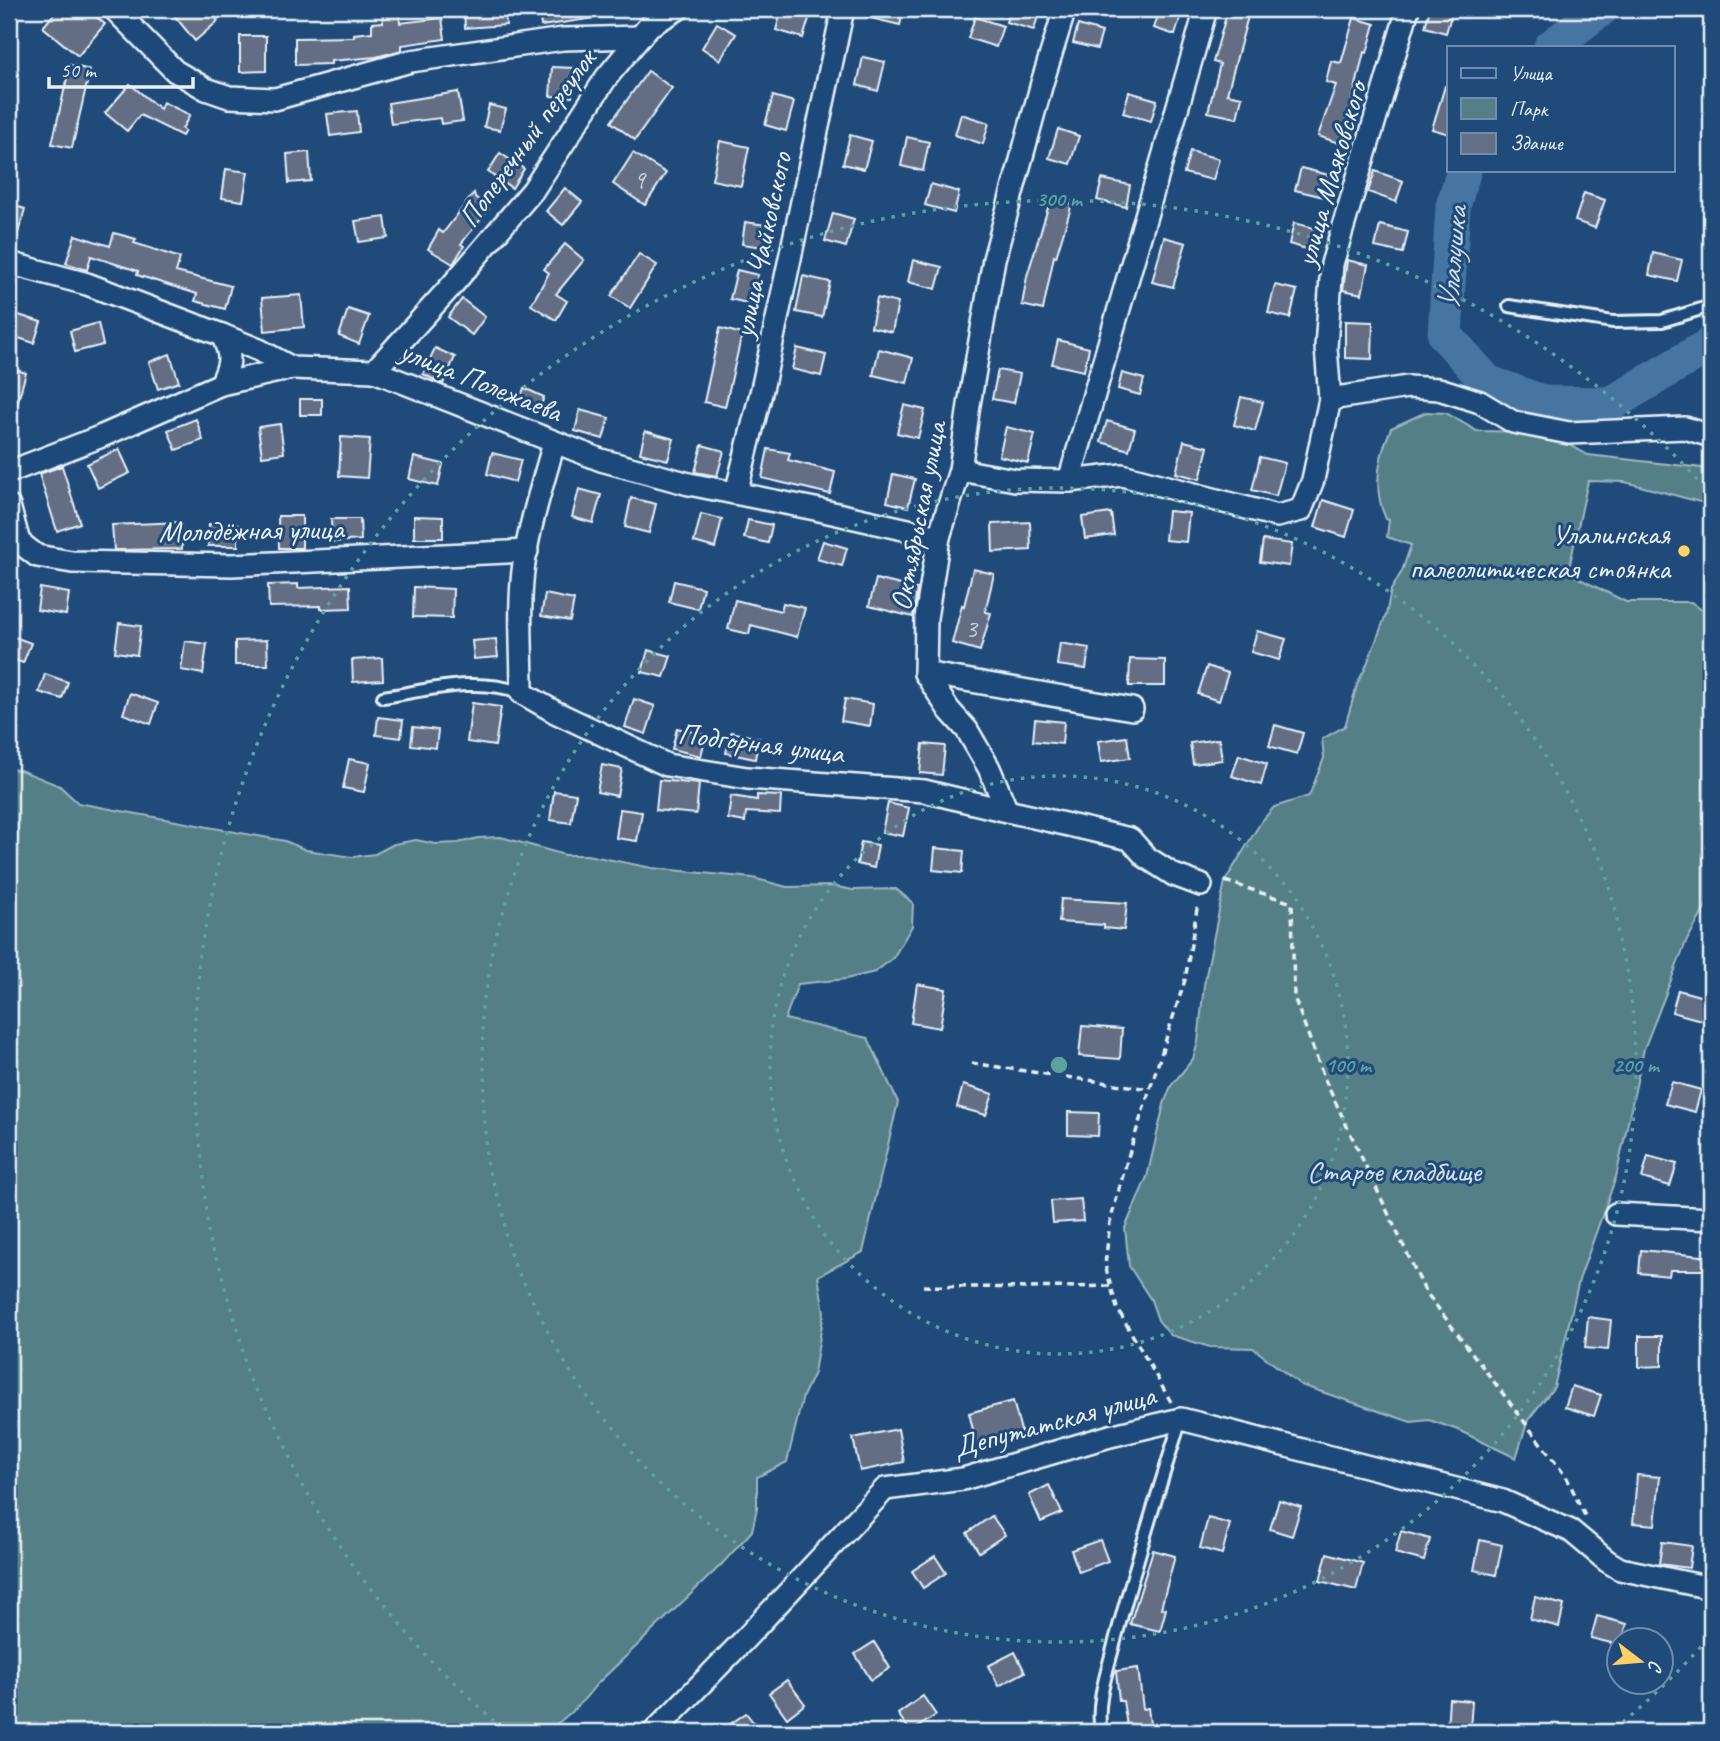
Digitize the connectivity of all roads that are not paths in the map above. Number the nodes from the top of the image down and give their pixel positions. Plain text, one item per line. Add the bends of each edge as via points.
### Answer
1 (114, 9) edge
2 (678, 9) edge
3 (843, 9) edge
4 (1065, 9) edge
5 (1206, 9) edge
6 (1408, 9) edge
7 (640, 37) junction
8 (9, 263) edge
9 (1509, 306) dead end
10 (1711, 306) edge
11 (222, 335) junction
12 (292, 368) junction
13 (374, 371) junction
14 (221, 384) junction
15 (1330, 399) junction
16 (1711, 436) edge
17 (554, 443) junction
18 (960, 470) junction
19 (9, 472) edge
20 (1069, 481) junction
21 (736, 493) junction
22 (9, 506) edge
23 (939, 537) junction
24 (527, 551) junction
25 (925, 673) junction
26 (522, 692) junction
27 (383, 697) dead end
28 (1132, 709) dead end
29 (1007, 811) junction
30 (1201, 885) road end
31 (1616, 1214) dead end
32 (1711, 1219) edge
33 (1181, 1419) junction
34 (1711, 1588) edge
35 (654, 1732) edge
36 (1101, 1732) edge

1 - 7 street via 175,71 229,97 275,99 411,61 562,39
2 - 7 street, Поперечный переулок via 649,26
3 - 21 street, улица Чайковского
4 - 18 street, Октябрьская улица via 994,259
5 - 20 street
6 - 15 street, улица Маяковского via 1332,264 1326,347
7 - 13 street, Поперечный переулок via 606,78 533,190
8 - 11 street, улица Полежаева via 87,284
9 - 10 lane via 1613,322 1662,321
11 - 12 street, улица Полежаева
11 - 14 street via 230,357
12 - 13 street, улица Полежаева
12 - 14 street
13 - 17 street, улица Полежаева
14 - 19 street
15 - 16 street via 1408,387 1439,389 1479,402 1513,422 1569,433 1685,428
15 - 20 street via 1313,480 1301,510 1277,516 1122,475
17 - 21 street, улица Полежаева via 614,464
17 - 24 street
18 - 20 street via 1015,480
18 - 23 street, Октябрьская улица
21 - 23 street, улица Полежаева
22 - 24 street, Молодёжная улица via 19,542 37,556 72,562 232,565
23 - 25 street, Октябрьская улица via 926,618
24 - 26 street
25 - 28 street
25 - 29 street via 967,730
26 - 27 lane, Подгорная улица via 504,686 462,684
26 - 29 street, Подгорная улица via 667,765 747,778 924,791
29 - 30 street via 1130,839 1146,857
31 - 32 street
33 - 34 street, Депутатская улица via 1503,1501 1571,1531 1620,1569
33 - 35 street, Депутатская улица via 963,1479 885,1489
33 - 36 lane via 1108,1669 1098,1719

